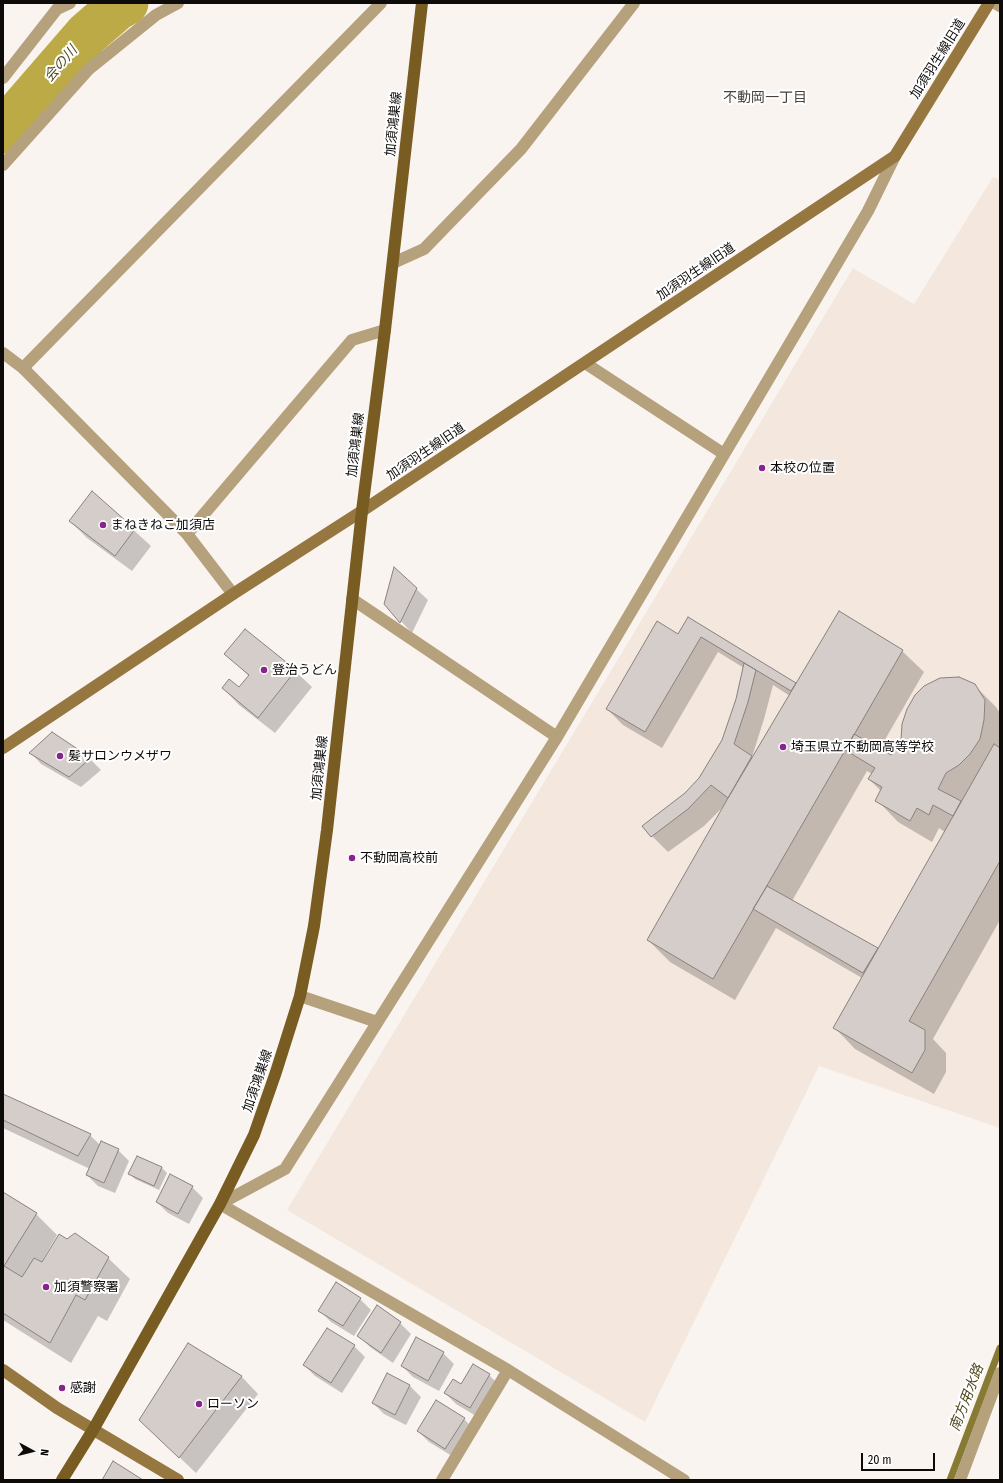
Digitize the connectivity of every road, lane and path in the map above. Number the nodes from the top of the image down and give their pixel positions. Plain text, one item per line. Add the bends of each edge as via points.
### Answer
1 (70, 3) edge
2 (178, 3) edge
3 (381, 3) edge
4 (422, 3) edge
5 (634, 3) edge
6 (989, 3) edge
7 (995, 3) edge
8 (1000, 6) edge
9 (3, 78) edge
10 (895, 156) junction
11 (3, 166) edge
12 (392, 263) junction
13 (385, 330) junction
14 (3, 353) edge
15 (585, 363) junction
16 (23, 368) junction
17 (724, 454) junction
18 (362, 511) junction
19 (187, 534) junction
20 (233, 594) junction
21 (352, 599) junction
22 (557, 736) junction
23 (3, 748) edge
24 (300, 996) junction
25 (377, 1022) junction
26 (220, 1204) junction
27 (3, 1370) edge
28 (508, 1370) junction
29 (1000, 1373) edge
30 (93, 1430) junction
31 (669, 1477) edge
32 (62, 1480) edge
33 (178, 1480) edge
34 (442, 1480) edge
35 (684, 1480) edge
36 (960, 1480) edge

1 - 9 street via 57,9
2 - 11 street via 156,15 89,69
3 - 16 street
4 - 12 main road, 加須鴻巣線
5 - 12 street via 521,149 424,249
6 - 10 street, 加須羽生線旧道
7 - 8 street
10 - 15 street, 加須羽生線旧道
10 - 17 street via 868,211
12 - 13 main road, 加須鴻巣線
13 - 18 main road, 加須鴻巣線
13 - 19 street via 352,340
14 - 16 street
15 - 17 street
15 - 18 street, 加須羽生線旧道
16 - 19 street
17 - 22 street
18 - 20 street, 加須羽生線旧道
18 - 21 main road, 加須鴻巣線
19 - 20 street
20 - 23 street, 加須羽生線旧道
21 - 22 street
21 - 24 main road, 加須鴻巣線 via 328,830 314,926
22 - 25 street
24 - 25 street
24 - 26 main road, 加須鴻巣線 via 254,1134
25 - 26 street via 285,1169
26 - 28 street
26 - 30 main road, 加須鴻巣線
27 - 30 street
28 - 31 street
28 - 34 street
29 - 36 street
30 - 32 main road, 加須鴻巣線
30 - 33 street
31 - 35 street

